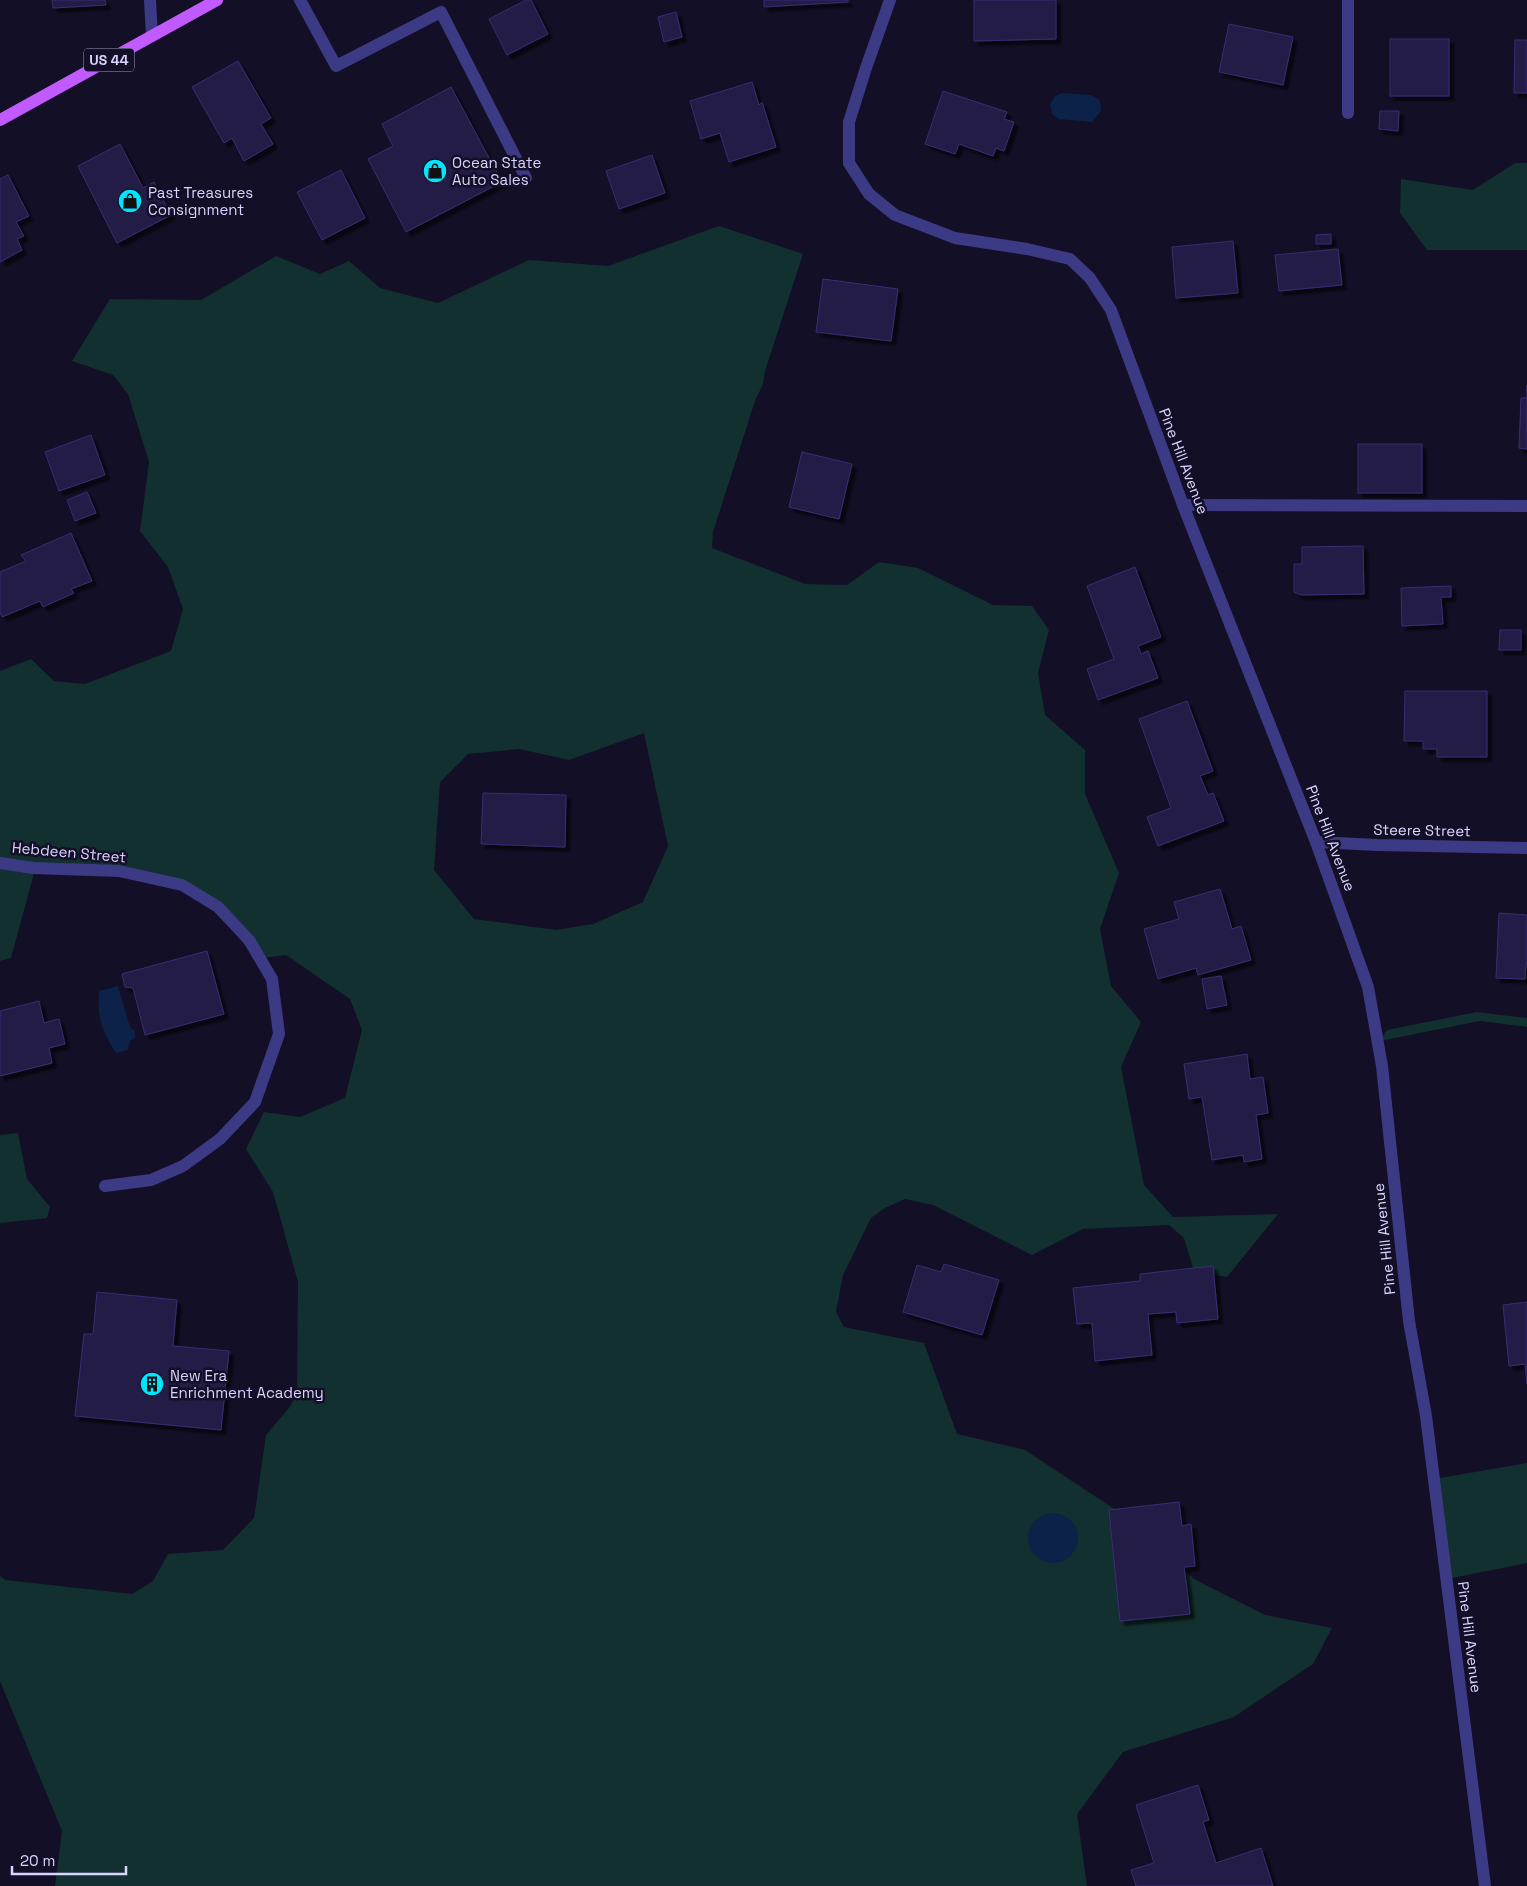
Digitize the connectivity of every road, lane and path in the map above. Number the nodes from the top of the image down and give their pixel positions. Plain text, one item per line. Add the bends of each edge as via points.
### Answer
1 (150, 0) edge
2 (217, 0) edge
3 (300, 0) edge
4 (890, 0) edge
5 (1348, 0) edge
6 (152, 36) junction
7 (1348, 113) dead end
8 (0, 120) edge
9 (526, 178) dead end
10 (1182, 505) junction
11 (1527, 506) edge
12 (1316, 842) junction
13 (1527, 848) edge
14 (0, 863) edge
15 (105, 1186) dead end
16 (1485, 1886) edge

1 - 6 street
2 - 6 main road, US 44
3 - 9 street via 336,66 441,12
4 - 10 street, Pine Hill Avenue via 849,122 849,163 869,194 895,215 955,238 1070,258 1090,278 1111,310
5 - 7 street
6 - 8 main road, US 44
10 - 11 street
10 - 12 street, Pine Hill Avenue
12 - 13 street, Steere Street
12 - 16 street, Pine Hill Avenue via 1368,987 1381,1057 1408,1312 1426,1416
14 - 15 street, Hebdeen Street via 33,868 119,871 182,885 218,907 249,940 272,979 279,1034 255,1102 220,1139 183,1166 151,1180

